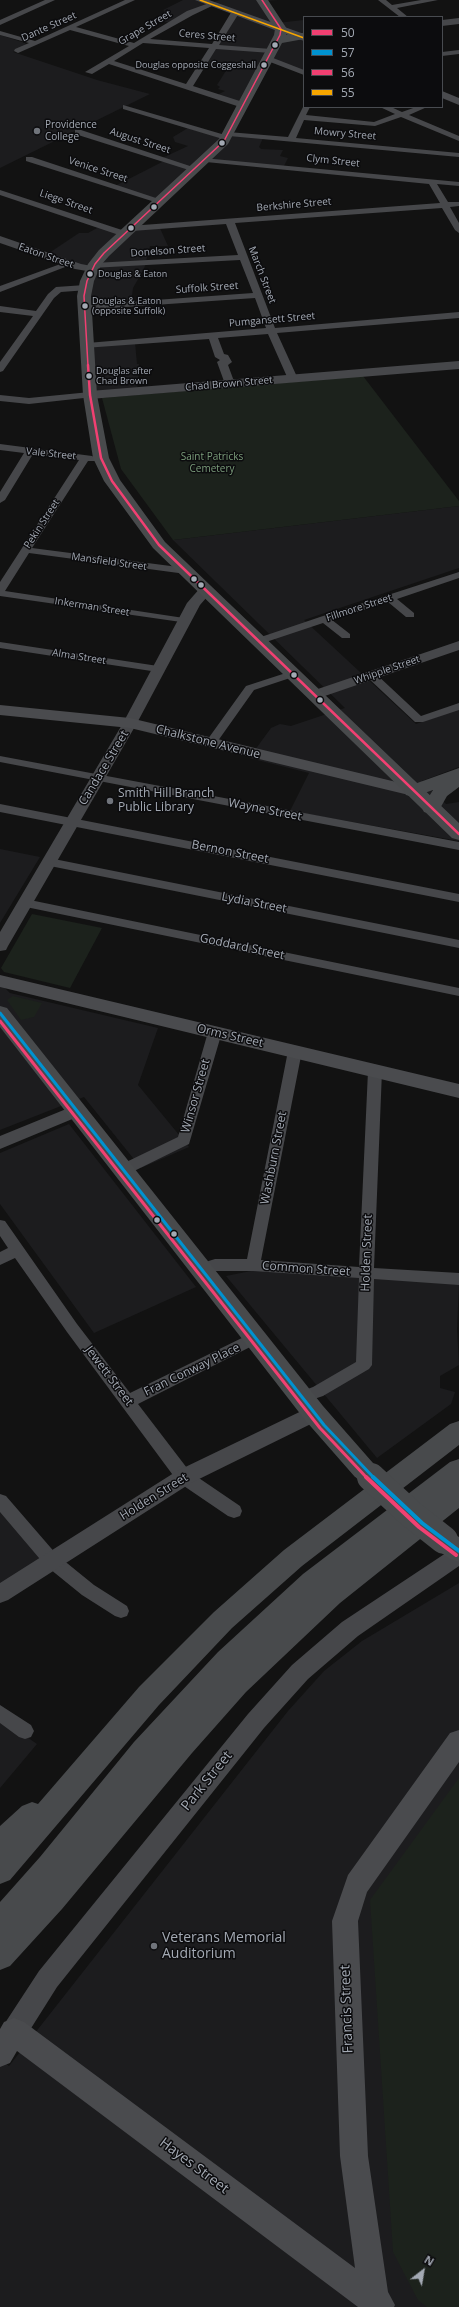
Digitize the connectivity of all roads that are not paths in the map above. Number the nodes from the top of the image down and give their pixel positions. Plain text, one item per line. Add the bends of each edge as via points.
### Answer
1 (51, 0) edge
2 (131, 0) edge
3 (200, 0) edge
4 (382, 0) edge
5 (434, 0) edge
6 (261, 1) edge
7 (212, 4) junction
8 (390, 7) junction
9 (235, 13) junction
10 (403, 16) edge
11 (0, 23) edge
12 (443, 23) edge
13 (457, 23) edge
14 (70, 28) junction
15 (0, 33) edge
16 (279, 35) junction
17 (302, 37) edge
18 (142, 41) junction
19 (36, 43) junction
20 (134, 45) junction
21 (214, 47) junction
22 (18, 51) dead end
23 (459, 52) edge
24 (443, 54) edge
25 (270, 55) junction
26 (108, 60) junction
27 (89, 72) dead end
28 (303, 72) edge
29 (187, 87) junction
30 (243, 105) junction
31 (126, 108) dead end
32 (306, 108) edge
33 (386, 108) edge
34 (420, 108) edge
35 (402, 115) junction
36 (301, 117) junction
37 (78, 132) dead end
38 (227, 136) junction
39 (291, 139) junction
40 (459, 139) edge
41 (459, 155) edge
42 (29, 159) dead end
43 (206, 160) junction
44 (196, 169) junction
45 (432, 182) junction
46 (459, 184) edge
47 (0, 192) edge
48 (161, 201) junction
49 (459, 204) edge
50 (445, 205) junction
51 (230, 222) junction
52 (459, 230) edge
53 (129, 231) junction
54 (1, 240) edge
55 (244, 257) junction
56 (69, 264) junction
57 (93, 268) junction
58 (85, 288) junction
59 (0, 289) edge
60 (258, 295) junction
61 (85, 308) junction
62 (0, 309) edge
63 (38, 314) junction
64 (459, 315) edge
65 (272, 332) junction
66 (213, 336) junction
67 (87, 346) junction
68 (0, 352) edge
69 (10, 354) junction
70 (459, 365) edge
71 (0, 369) edge
72 (293, 379) junction
73 (230, 384) junction
74 (90, 395) junction
75 (0, 398) edge
76 (0, 447) edge
77 (30, 452) junction
78 (85, 458) junction
79 (102, 460) junction
80 (0, 500) edge
81 (33, 551) dead end
82 (186, 571) junction
83 (459, 574) edge
84 (0, 590) edge
85 (206, 590) junction
86 (0, 593) edge
87 (390, 598) junction
88 (410, 615) dead end
89 (324, 620) junction
90 (184, 621) junction
91 (346, 636) dead end
92 (259, 641) junction
93 (0, 645) edge
94 (459, 645) edge
95 (158, 669) junction
96 (292, 674) junction
97 (371, 675) junction
98 (314, 695) junction
99 (459, 706) edge
100 (0, 710) edge
101 (130, 724) junction
102 (211, 743) junction
103 (0, 760) edge
104 (459, 774) edge
105 (98, 778) junction
106 (459, 778) edge
107 (413, 791) junction
108 (0, 808) edge
109 (431, 808) junction
110 (72, 821) junction
111 (459, 834) edge
112 (459, 846) edge
113 (49, 862) junction
114 (459, 898) edge
115 (25, 903) junction
116 (459, 944) edge
117 (0, 946) edge
118 (0, 981) edge
119 (459, 992) edge
120 (0, 1013) edge
121 (215, 1032) junction
122 (295, 1051) junction
123 (375, 1070) junction
124 (459, 1091) edge
125 (76, 1111) junction
126 (0, 1143) edge
127 (123, 1170) junction
128 (0, 1225) edge
129 (17, 1250) junction
130 (0, 1259) edge
131 (252, 1265) junction
132 (201, 1269) junction
133 (366, 1273) junction
134 (459, 1279) edge
135 (255, 1338) junction
136 (129, 1401) junction
137 (308, 1405) junction
138 (459, 1431) edge
139 (459, 1469) edge
140 (184, 1477) junction
141 (459, 1494) edge
142 (0, 1501) edge
143 (234, 1511) dead end
144 (454, 1549) edge
145 (51, 1560) junction
146 (0, 1594) edge
147 (121, 1612) dead end
148 (0, 1713) edge
149 (25, 1731) dead end
150 (459, 1741) edge
151 (94, 1759) junction
152 (0, 1844) edge
153 (0, 1870) edge
154 (0, 1924) edge
155 (0, 1956) edge
156 (7, 2042) edge
157 (378, 2304) edge

1 - 11 street
2 - 14 street, Dante Street
3 - 7 main road
4 - 8 street
5 - 8 street
6 - 16 main road
7 - 9 main road
7 - 18 street, Grape Street via 190,13
8 - 10 street
9 - 16 main road
9 - 21 street
12 - 13 street
14 - 19 street, Dante Street
14 - 20 street
15 - 19 street
16 - 17 main road
16 - 25 main road
18 - 20 street, Grape Street
18 - 21 street, Ceres Street
19 - 22 street, Dante Street
20 - 26 street, Grape Street
21 - 25 street, Ceres Street
21 - 29 street
23 - 24 street
25 - 28 street, Ceres Street
25 - 30 main road
26 - 27 street, Grape Street
26 - 29 street
29 - 30 street
30 - 38 main road
31 - 38 street, Mowry Street
32 - 36 street
33 - 35 street
34 - 35 street
35 - 36 street via 375,124
35 - 40 street
36 - 39 street
37 - 44 street, August Street
38 - 39 street, Mowry Street
38 - 43 main road
39 - 41 street, Mowry Street
42 - 48 street, Venice Street
43 - 44 main road
43 - 45 street, Clym Street
44 - 48 main road
45 - 46 street, Clym Street
45 - 50 street
47 - 53 street, Liege Street
48 - 53 main road
49 - 50 street, Berkshire Street
50 - 51 street, Berkshire Street
50 - 52 street
51 - 53 street, Berkshire Street
51 - 55 street, March Street
53 - 57 main road via 104,253
54 - 56 street, Eaton Street
55 - 57 street, Donelson Street
55 - 60 street, March Street
56 - 57 street, Eaton Street
56 - 59 street
57 - 58 main road
58 - 61 main road
58 - 63 street via 60,288
60 - 61 street, Suffolk Street
60 - 65 street, March Street
61 - 67 main road
62 - 63 street
63 - 69 street
64 - 65 street, Pumgansett Street
65 - 66 street, Pumgansett Street
65 - 72 street, March Street
66 - 67 street, Pumgansett Street
66 - 73 street via 220,357 225,357 227,362 222,362
67 - 74 main road
68 - 69 street
69 - 71 street
70 - 72 street, Chad Brown Street
72 - 73 street, Chad Brown Street
73 - 74 street, Chad Brown Street
74 - 75 street, Chad Brown Street via 29,400
74 - 79 main road
76 - 77 street, Vale Street
77 - 78 street, Vale Street
77 - 80 street
78 - 79 street, Vale Street
78 - 84 street, Pekin Street
79 - 82 main road via 112,481 153,537
81 - 82 street, Mansfield Street
82 - 85 main road
83 - 87 street, Fillmore Street
85 - 90 street, Candace Street via 195,600
85 - 92 main road
86 - 90 street, Inkerman Street
87 - 88 street
87 - 89 street, Fillmore Street
89 - 91 street
89 - 92 street, Fillmore Street
90 - 95 street, Candace Street
92 - 96 main road
93 - 95 street, Alma Street
94 - 97 street, Whipple Street
95 - 101 street, Candace Street
96 - 98 main road
96 - 102 street via 250,688
97 - 98 street, Whipple Street
97 - 99 street via 419,720
98 - 107 main road
100 - 101 main road, Chalkstone Avenue
101 - 102 main road, Chalkstone Avenue
101 - 105 street, Candace Street
102 - 107 main road, Chalkstone Avenue
103 - 105 street, Wayne Street
104 - 107 main road
105 - 110 street, Candace Street
105 - 112 street, Wayne Street
106 - 109 main road via 440,792
107 - 109 main road
108 - 110 street, Bernon Street
109 - 111 main road
110 - 113 street, Candace Street
110 - 114 street, Bernon Street
113 - 115 street, Candace Street
113 - 116 street, Lydia Street
115 - 117 street, Candace Street
115 - 119 street, Goddard Street
118 - 121 main road, Orms Street
120 - 125 main road
121 - 122 main road, Orms Street
121 - 127 street, Winsor Street via 184,1140
122 - 123 main road, Orms Street
122 - 131 street, Washburn Street
123 - 124 main road, Orms Street
123 - 133 street, Holden Street
125 - 126 street
125 - 127 main road
127 - 132 main road
128 - 129 street, Jewett Street
129 - 130 street
129 - 136 street, Jewett Street via 72,1328
131 - 132 street, Common Street via 215,1265
131 - 133 street, Common Street
132 - 135 main road
133 - 134 street, Common Street
133 - 137 street, Holden Street via 364,1366 318,1392
135 - 136 street, Fran Conway Place
135 - 137 main road
136 - 140 street, Jewett Street
137 - 140 street, Holden Street
137 - 144 main road, bridge via 364,1470 411,1514
138 - 151 main road via 312,1542 250,1594 167,1676
139 - 154 main road via 316,1579 227,1660 149,1746 55,1862
140 - 143 street, Jewett Street
140 - 145 street, Holden Street
141 - 155 main road via 331,1596 236,1684
142 - 145 street
144 - 156 street, Park Street via 350,1629 300,1672 256,1721 52,1973
145 - 146 street, Holden Street
145 - 147 street via 88,1590
148 - 149 street
150 - 157 main road, Francis Street via 357,1884 345,1921 354,2156
151 - 152 main road
151 - 153 main road
156 - 157 main road, Hayes Street

